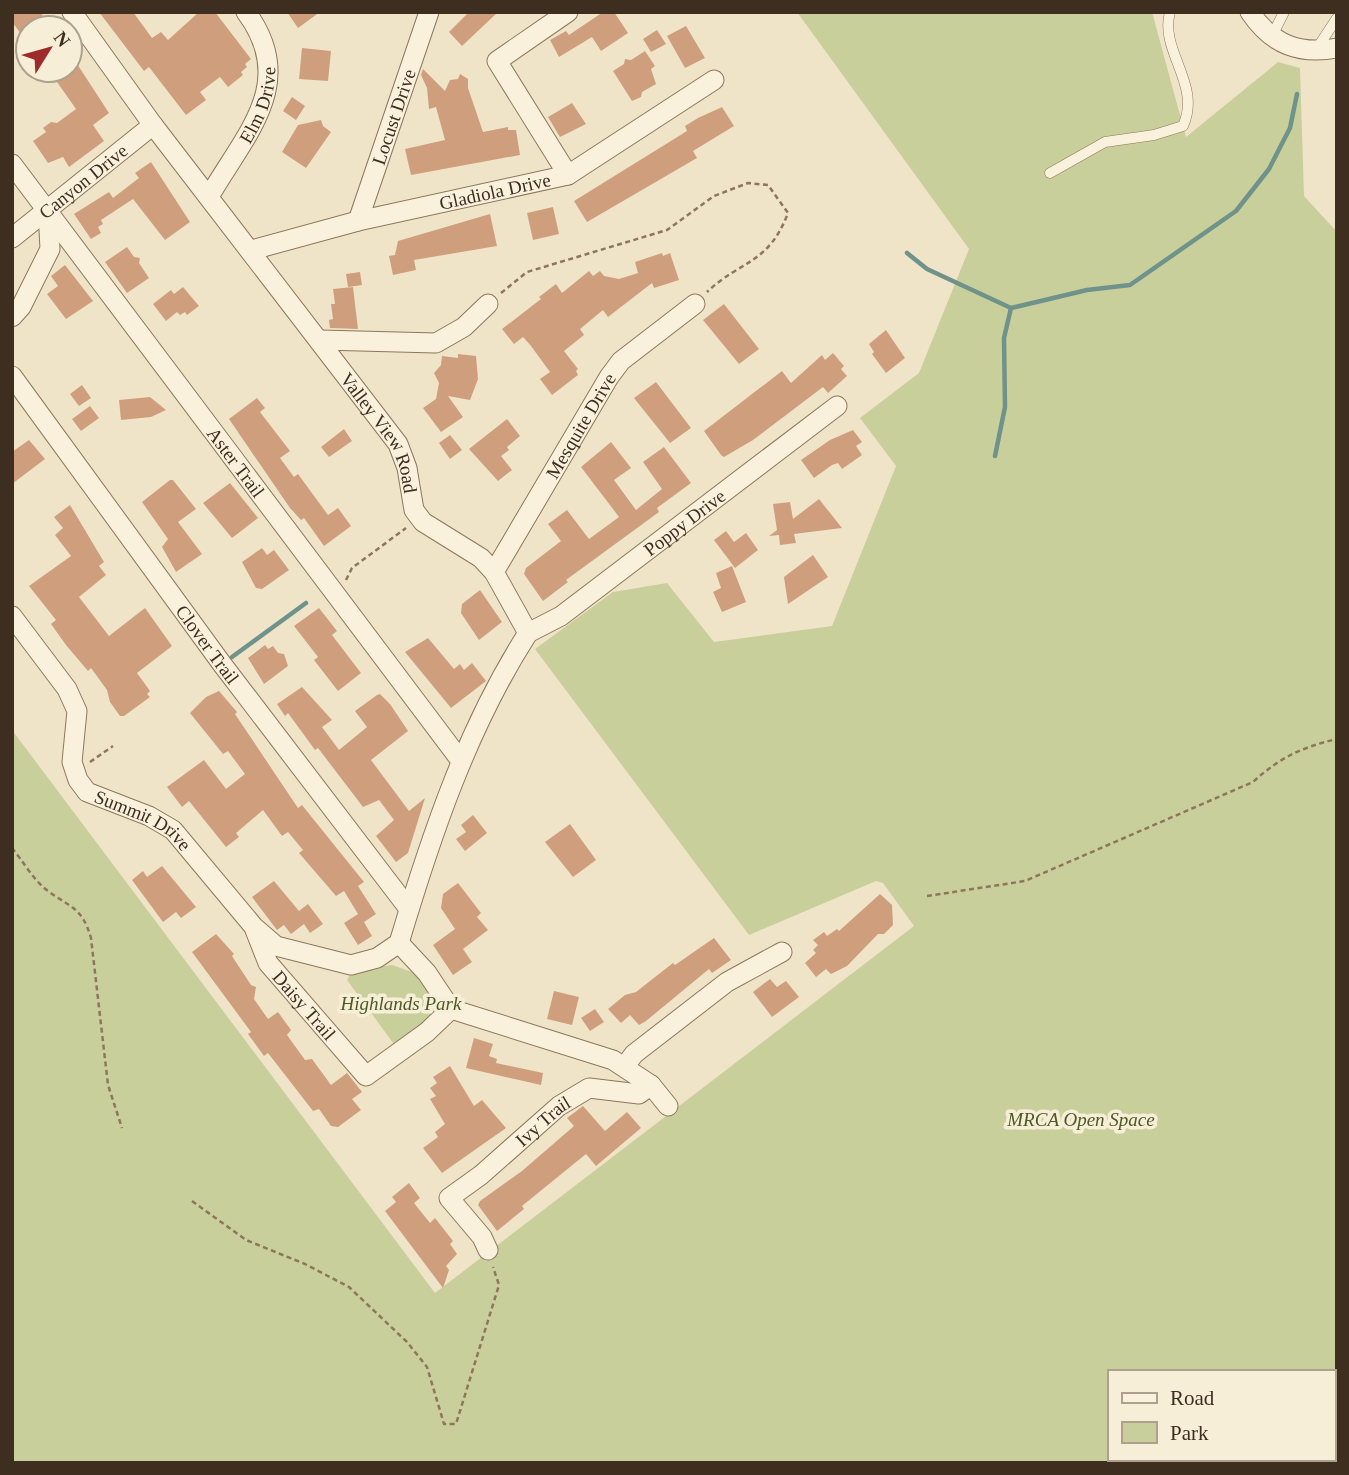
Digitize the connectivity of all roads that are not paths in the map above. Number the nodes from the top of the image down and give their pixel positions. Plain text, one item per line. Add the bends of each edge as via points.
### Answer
1 (72, 12) edge
2 (246, 12) edge
3 (429, 12) edge
4 (568, 12) edge
5 (1170, 12) edge
6 (1251, 12) edge
7 (1284, 12) edge
8 (1337, 18) edge
9 (1272, 37) junction
10 (1337, 48) edge
11 (1314, 52) junction
12 (714, 80) dead end
13 (153, 125) junction
14 (12, 164) edge
15 (1050, 173) dead end
16 (568, 175) junction
17 (210, 195) junction
18 (48, 210) junction
19 (358, 221) junction
20 (12, 239) edge
21 (252, 250) junction
22 (488, 304) road end
23 (695, 304) road end
24 (12, 317) edge
25 (321, 340) junction
26 (12, 376) edge
27 (837, 407) dead end
28 (494, 572) junction
29 (12, 616) edge
30 (528, 633) junction
31 (461, 761) junction
32 (409, 909) junction
33 (254, 927) junction
34 (398, 943) junction
35 (782, 952) dead end
36 (451, 1009) junction
37 (625, 1066) junction
38 (651, 1085) junction
39 (668, 1106) dead end
40 (488, 1250) road end

1 - 13 street, Valley View Road
2 - 17 street, Elm Drive via 262,33 267,49 266,99
3 - 19 street, Locust Drive
4 - 16 street via 497,61
5 - 15 lane via 1167,25 1189,96 1182,126 1105,142
6 - 9 street
7 - 9 lane
8 - 11 lane
9 - 11 street via 1294,50
10 - 11 street
12 - 16 street, Gladiola Drive
13 - 17 street, Valley View Road
13 - 18 street, Canyon Drive
14 - 18 street, Aster Trail
16 - 19 street, Gladiola Drive
17 - 21 street, Valley View Road
18 - 20 street, Canyon Drive
18 - 24 street via 50,249
18 - 31 street, Aster Trail
19 - 21 street, Gladiola Drive
21 - 25 street, Valley View Road
22 - 25 street via 464,327 436,343
23 - 28 street, Mesquite Drive via 615,369
25 - 28 street, Valley View Road via 398,444 407,468 411,502 420,518 481,558
26 - 32 street, Clover Trail via 222,664
27 - 30 street, Poppy Drive via 561,616
28 - 30 street, Valley View Road
29 - 33 street, Summit Drive via 67,689 77,711 72,762 87,792 173,830
30 - 31 street via 499,678
31 - 32 street
32 - 34 street
33 - 34 street, Summit Drive via 276,946 351,965 377,958
33 - 36 street, Daisy Trail via 268,963 366,1076
34 - 36 street via 428,973
35 - 37 street via 727,982 634,1054
36 - 37 street
37 - 38 street
38 - 39 street
38 - 40 street, Ivy Trail via 639,1094 589,1088 559,1106 449,1198

